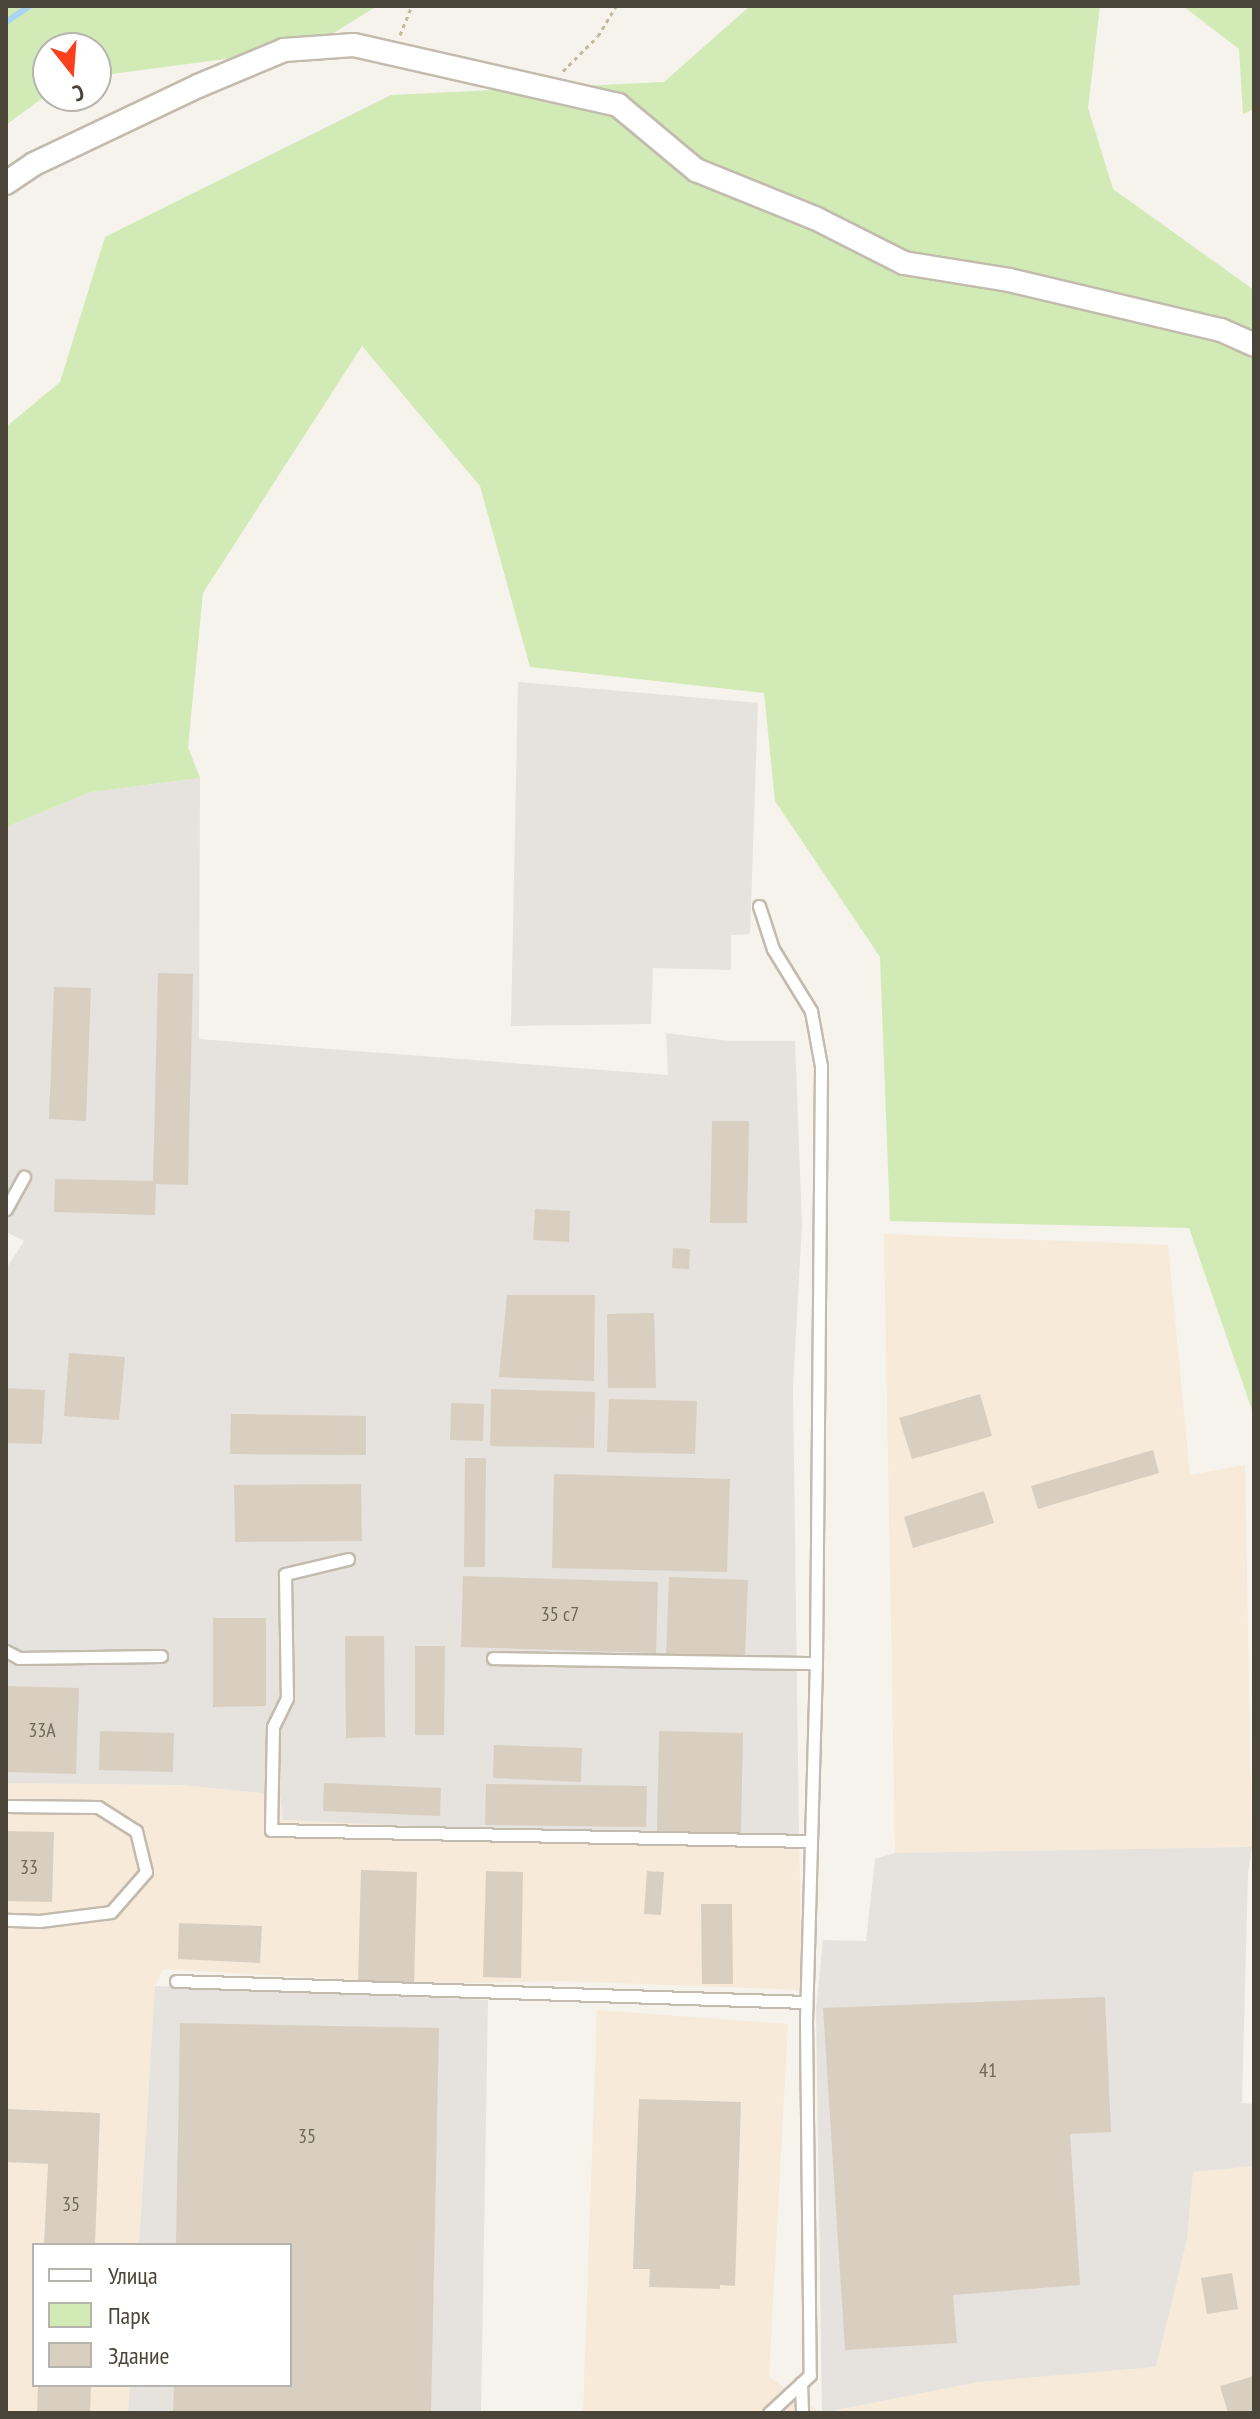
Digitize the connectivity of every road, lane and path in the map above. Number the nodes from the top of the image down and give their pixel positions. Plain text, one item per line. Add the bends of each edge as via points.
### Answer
1 (412, 6) edge
2 (616, 6) edge
3 (392, 53) junction
4 (553, 88) junction
5 (6, 183) edge
6 (1254, 345) edge
7 (759, 906) dead end
8 (24, 1177) dead end
9 (6, 1209) edge
10 (348, 1559) dead end
11 (6, 1651) edge
12 (161, 1656) dead end
13 (493, 1658) dead end
14 (816, 1663) junction
15 (6, 1806) edge
16 (811, 1841) junction
17 (6, 1920) edge
18 (176, 1981) dead end
19 (806, 2002) junction
20 (801, 2383) junction
21 (769, 2413) edge
22 (802, 2413) edge

1 - 3 path
2 - 4 path via 598,36 565,68
3 - 4 street
3 - 5 street via 354,45 284,50 34,164
4 - 6 street via 618,105 696,170 815,218 904,263 1009,280 1221,330
7 - 14 lane via 773,949 811,1011 821,1066
8 - 9 lane
10 - 16 lane via 285,1574 287,1698 273,1727 271,1830
11 - 12 lane via 19,1658
13 - 14 lane
14 - 16 lane
15 - 17 lane via 98,1807 136,1831 146,1872 111,1912
16 - 19 lane
18 - 19 lane
19 - 20 lane via 810,2375
20 - 21 lane
20 - 22 lane

